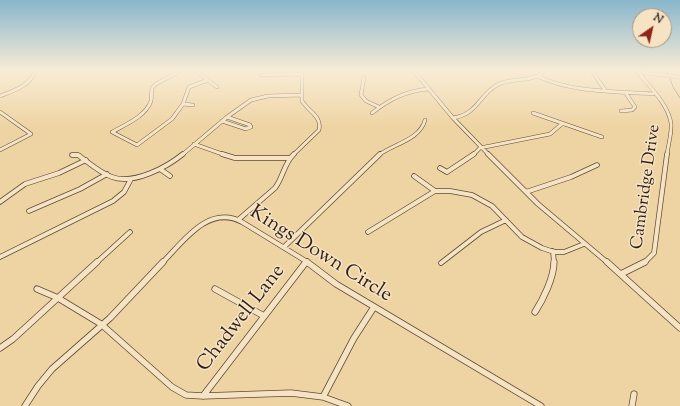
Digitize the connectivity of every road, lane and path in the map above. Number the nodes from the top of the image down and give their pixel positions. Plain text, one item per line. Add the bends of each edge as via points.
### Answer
1 (12, 90) edge
2 (152, 90) edge
3 (186, 90) edge
4 (301, 90) edge
5 (362, 90) edge
6 (422, 90) edge
7 (429, 90) edge
8 (491, 90) edge
9 (605, 90) edge
10 (650, 90) edge
11 (626, 92) junction
12 (653, 94) junction
13 (0, 95) edge
14 (301, 95) junction
15 (183, 104) junction
16 (193, 105) dead end
17 (379, 107) junction
18 (621, 110) dead end
19 (0, 112) edge
20 (372, 113) dead end
21 (533, 113) dead end
22 (227, 117) junction
23 (453, 118) junction
24 (425, 120) dead end
25 (222, 121) junction
26 (563, 123) junction
27 (602, 137) dead end
28 (194, 144) junction
29 (483, 148) junction
30 (0, 150) edge
31 (72, 156) dead end
32 (288, 158) junction
33 (86, 160) junction
34 (597, 165) dead end
35 (440, 168) dead end
36 (160, 169) junction
37 (107, 174) junction
38 (170, 176) dead end
39 (414, 176) dead end
40 (131, 179) junction
41 (435, 191) junction
42 (526, 192) junction
43 (0, 202) edge
44 (29, 211) dead end
45 (238, 220) junction
46 (506, 220) junction
47 (130, 232) dead end
48 (368, 232) dead end
49 (584, 244) junction
50 (284, 247) junction
51 (554, 251) junction
52 (0, 257) edge
53 (307, 261) junction
54 (441, 262) dead end
55 (621, 274) junction
56 (38, 289) dead end
57 (215, 289) dead end
58 (58, 298) junction
59 (374, 306) junction
60 (535, 312) dead end
61 (264, 316) junction
62 (101, 324) junction
63 (680, 328) edge
64 (0, 348) edge
65 (634, 394) dead end
66 (203, 396) junction
67 (323, 397) junction
68 (24, 406) edge
69 (348, 406) edge
70 (541, 406) edge
71 (632, 406) edge

1 - 13 street
2 - 15 street via 148,107 140,115 112,132 137,144 172,119
3 - 15 street
4 - 14 street
5 - 17 street via 361,95 366,101
6 - 17 street via 401,93
7 - 23 street
8 - 23 street via 472,111
9 - 11 street
10 - 12 street, Cambridge Drive
11 - 12 street
11 - 18 street via 635,107 632,110
12 - 55 street, Cambridge Drive via 662,104 671,126 656,242 650,260
14 - 22 street via 262,97 246,103
14 - 32 street via 304,104 317,116 320,126 317,133
15 - 16 street
17 - 20 street
19 - 30 street via 31,134
21 - 26 street
22 - 25 street
22 - 25 street via 251,127 246,129
23 - 29 street
24 - 50 street via 409,140 381,153 367,165
25 - 28 street
26 - 27 street
26 - 29 street via 550,134
28 - 32 street via 235,158
28 - 36 street via 172,163
29 - 35 street via 476,150 471,157 447,172
29 - 42 street
31 - 33 street
32 - 45 street via 279,183
33 - 37 street
33 - 43 street via 59,173 25,184
34 - 42 street via 566,180
36 - 38 street
36 - 40 street
37 - 40 street via 120,179
37 - 44 street
39 - 41 street
40 - 52 street via 122,195
41 - 46 street via 456,191 472,195 493,207
41 - 48 street
42 - 49 street
45 - 50 street, Kings Down Circle
45 - 62 street, Kings Down Circle via 228,217 209,220 197,227 110,318
46 - 51 street via 536,246
46 - 54 street via 481,232
47 - 58 street
49 - 51 street via 572,250
49 - 55 street
50 - 53 street, Kings Down Circle
51 - 60 street via 554,269
53 - 59 street, Kings Down Circle via 336,284
53 - 61 street, Chadwell Lane
55 - 63 street
56 - 58 street
57 - 61 street
58 - 62 street
58 - 64 street
59 - 67 street
59 - 70 street, Kings Down Circle
61 - 66 street, Chadwell Lane
62 - 66 street via 172,387 186,395
62 - 68 street, Kings Down Circle via 52,369
65 - 71 street
66 - 67 street via 291,393
67 - 69 street

